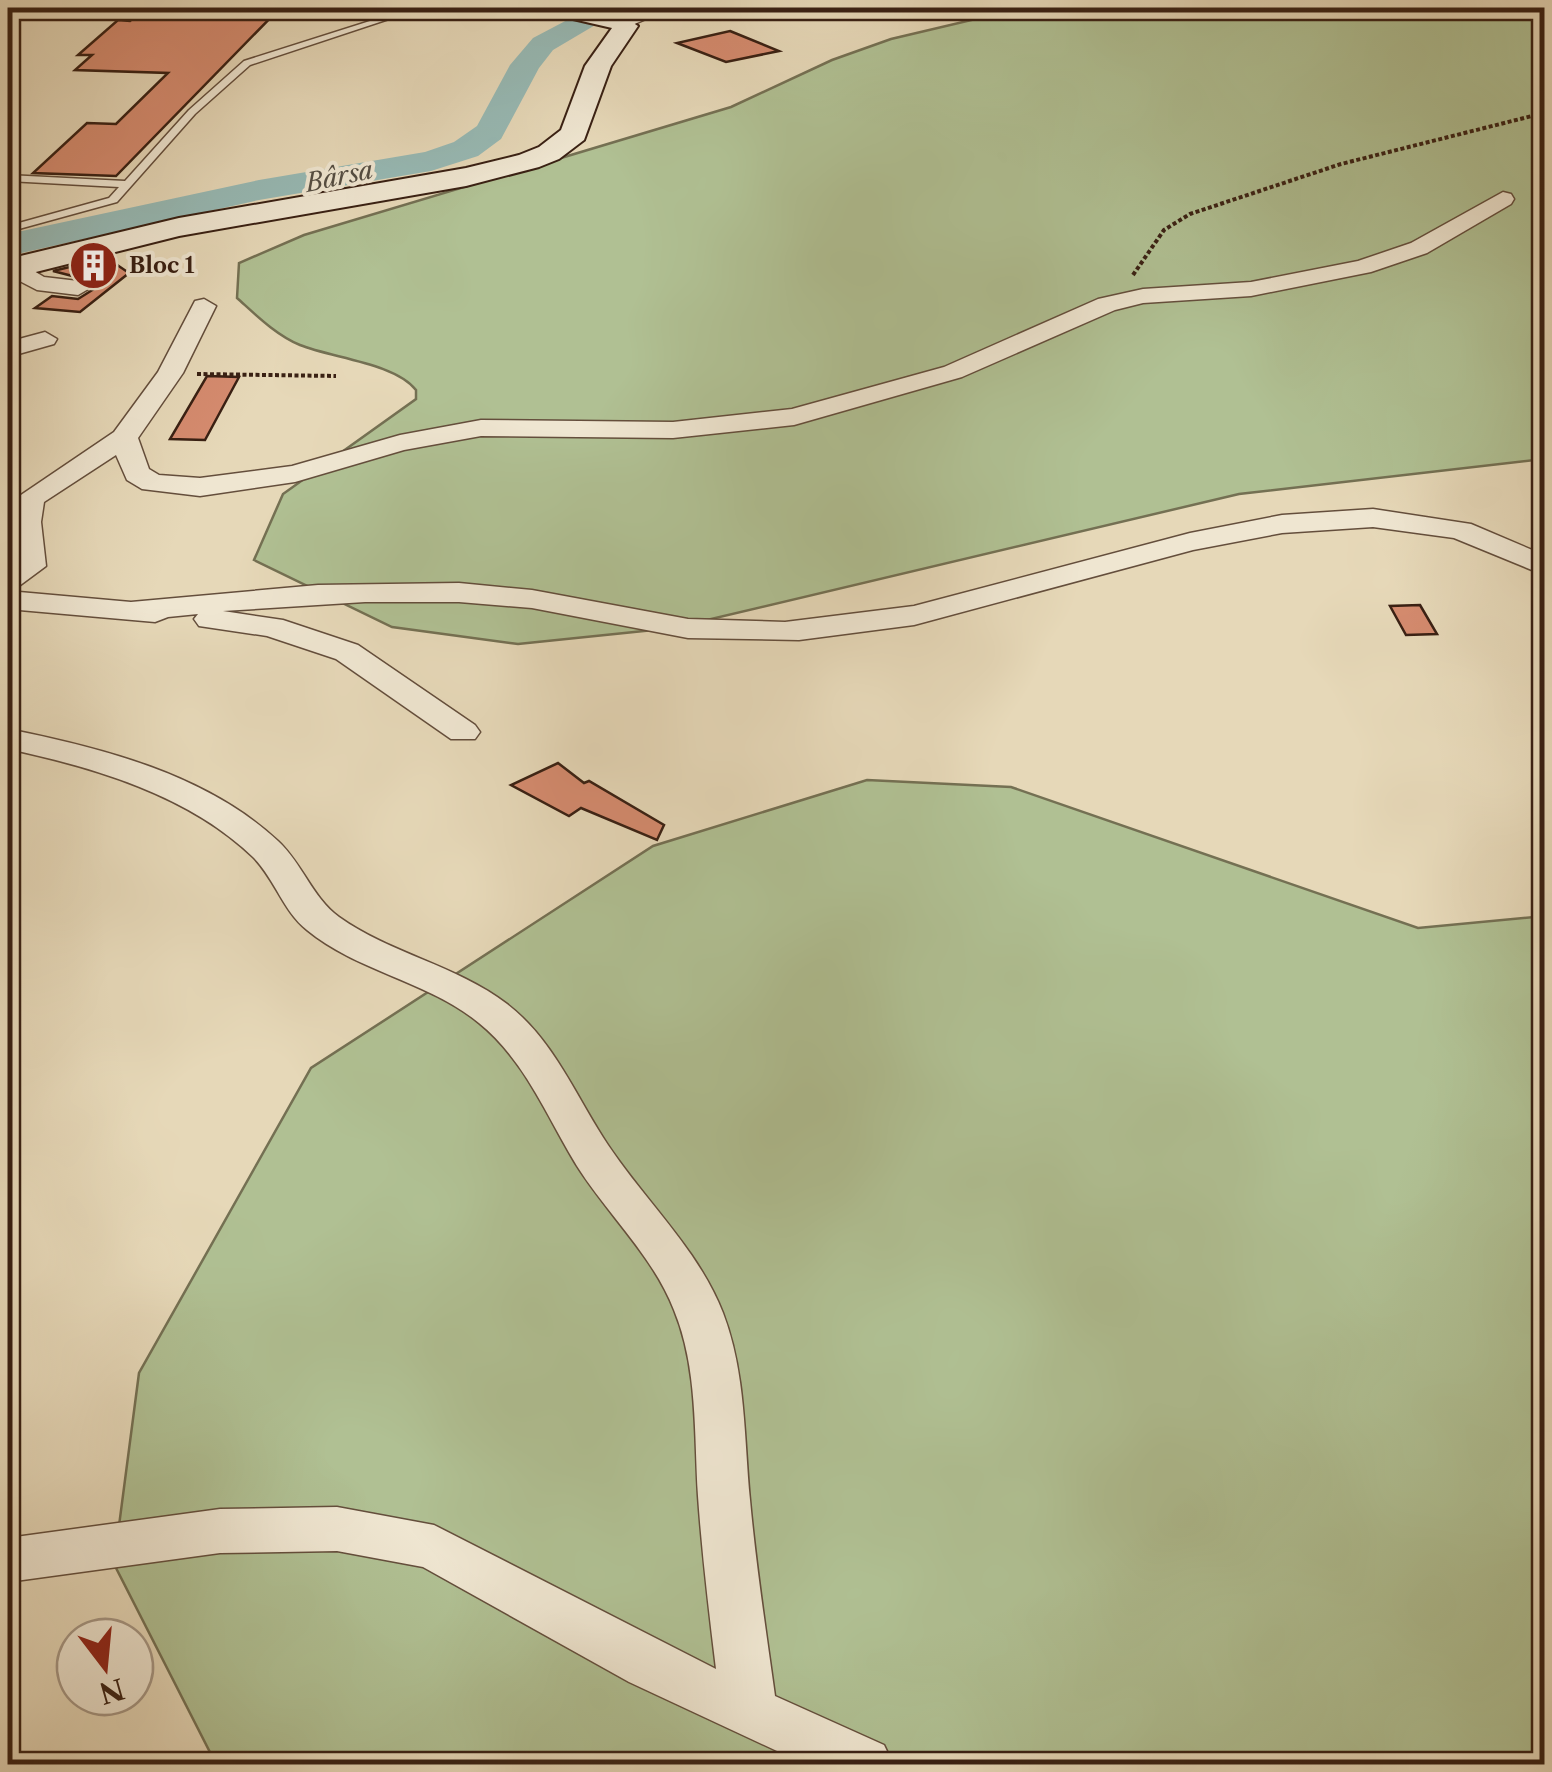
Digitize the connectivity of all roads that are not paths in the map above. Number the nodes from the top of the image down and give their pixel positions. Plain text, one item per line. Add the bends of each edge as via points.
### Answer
1 (418, 8) edge
2 (662, 8) edge
3 (566, 9) edge
4 (620, 21) junction
5 (8, 178) edge
6 (124, 184) junction
7 (1502, 199) dead end
8 (8, 229) edge
9 (10, 267) edge
10 (78, 288) dead end
11 (204, 306) dead end
12 (45, 338) dead end
13 (8, 350) edge
14 (124, 438) junction
15 (1544, 566) edge
16 (8, 580) edge
17 (8, 600) edge
18 (130, 611) junction
19 (463, 732) dead end
20 (8, 739) edge
21 (8, 1560) edge
22 (749, 1709) junction
23 (864, 1764) edge

1 - 6 lane via 247,63
2 - 4 street
3 - 4 street
4 - 9 street via 624,30 598,66 579,126 539,157 466,178 178,227
5 - 6 lane
6 - 8 lane via 113,200
7 - 14 street via 1419,248 1364,267 1251,289 1107,304 953,372 794,417 673,430 481,428 295,474 200,487 152,483 137,474
9 - 10 street via 37,283
11 - 14 street via 170,373
12 - 13 street
14 - 16 street via 32,497 26,506 31,566
15 - 18 street via 1464,530 1360,520 1240,530 948,609 828,628 713,632 568,604 432,592 286,596
17 - 18 street
18 - 19 street via 305,636 362,661
20 - 22 street via 102,762 236,823 270,854 317,920 347,942 492,1012 526,1044 618,1194 676,1264 700,1314 714,1378
21 - 22 street via 220,1530 337,1529 434,1547 649,1665
22 - 23 street

